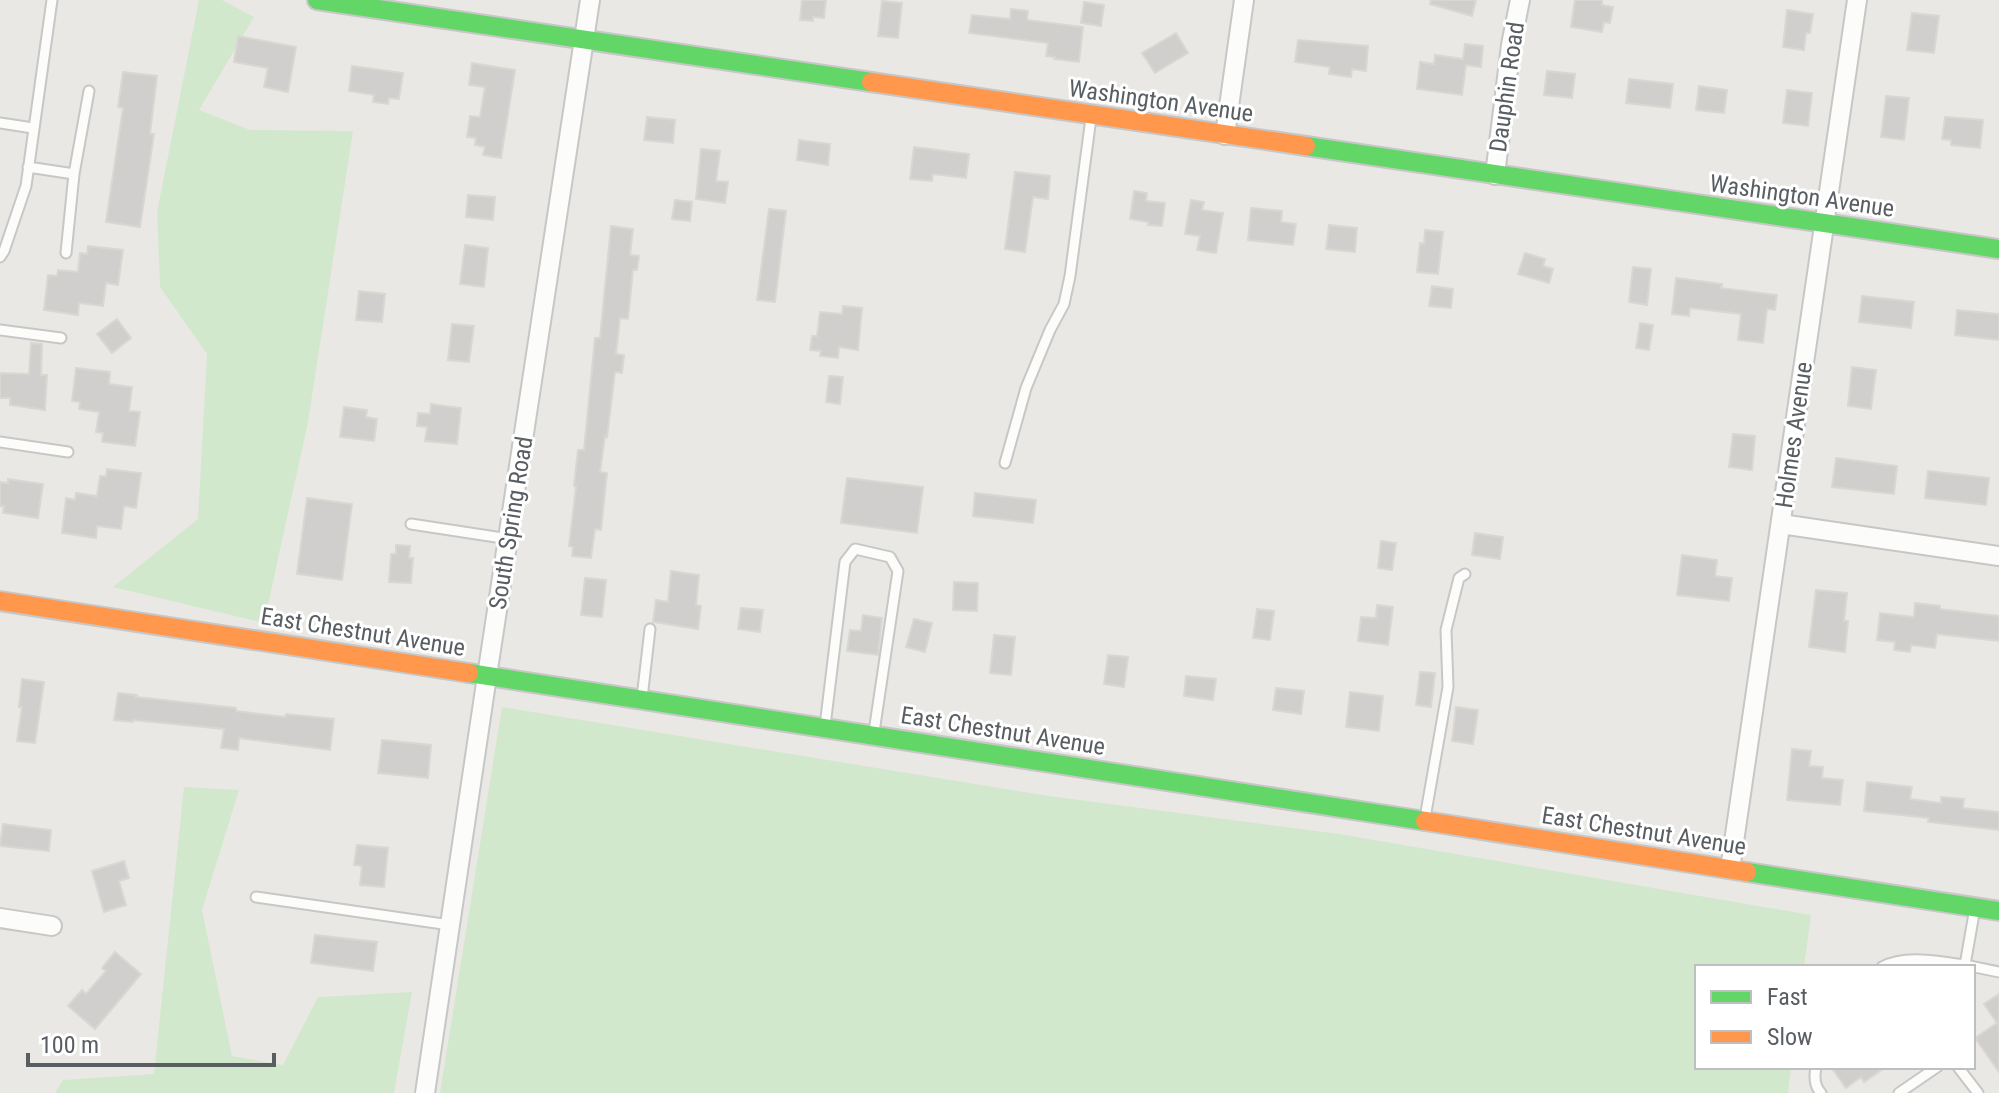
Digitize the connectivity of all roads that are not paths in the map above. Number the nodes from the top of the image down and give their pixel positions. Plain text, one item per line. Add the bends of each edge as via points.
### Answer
1 (52, 0) edge
2 (590, 0) edge
3 (1244, 0) edge
4 (1520, 0) edge
5 (1857, 0) edge
6 (326, 1) edge
7 (584, 40) junction
8 (89, 91) dead end
9 (1092, 115) junction
10 (0, 123) edge
11 (33, 128) junction
12 (1225, 135) junction
13 (28, 167) junction
14 (74, 174) junction
15 (1495, 175) junction
16 (1824, 223) junction
17 (1999, 249) edge
18 (66, 253) dead end
19 (0, 257) edge
20 (0, 330) edge
21 (61, 338) dead end
22 (0, 442) edge
23 (68, 452) dead end
24 (1005, 463) dead end
25 (411, 524) dead end
26 (1781, 524) junction
27 (509, 539) junction
28 (1999, 556) edge
29 (1465, 574) dead end
30 (0, 601) edge
31 (650, 629) dead end
32 (487, 676) junction
33 (642, 701) junction
34 (825, 727) junction
35 (874, 735) junction
36 (1424, 821) junction
37 (1730, 869) junction
38 (256, 897) dead end
39 (1975, 908) junction
40 (1999, 911) edge
41 (0, 918) edge
42 (450, 925) junction
43 (52, 926) dead end
44 (1886, 965) edge
45 (1956, 965) edge
46 (1965, 965) edge
47 (1975, 968) edge
48 (1999, 972) edge
49 (1816, 1069) edge
50 (1934, 1069) edge
51 (1960, 1069) edge
52 (425, 1093) edge
53 (1821, 1093) edge
54 (1899, 1093) edge
55 (1978, 1093) edge

1 - 11 lane
2 - 7 street, South Spring Road
3 - 12 street
4 - 15 street, Dauphin Road
5 - 16 street, Holmes Avenue
6 - 7 street, Washington Avenue
7 - 9 street, Washington Avenue
7 - 27 street, South Spring Road
8 - 14 lane
9 - 12 street, Washington Avenue
9 - 24 lane via 1064,304 1026,388
10 - 11 lane
11 - 13 lane
12 - 15 street, Washington Avenue
13 - 14 lane
13 - 19 lane
14 - 18 lane
15 - 16 street, Washington Avenue
16 - 17 street, Washington Avenue
16 - 26 street, Holmes Avenue
20 - 21 lane
22 - 23 lane
25 - 27 lane
26 - 28 street
26 - 37 street, Holmes Avenue
27 - 32 street, South Spring Road
29 - 36 lane via 1459,578 1446,630 1448,687
30 - 32 street, East Chestnut Avenue
31 - 33 lane
32 - 33 street, East Chestnut Avenue
32 - 42 street, South Spring Road
33 - 34 street, East Chestnut Avenue
34 - 35 street, East Chestnut Avenue
34 - 35 lane via 845,562 855,549 890,557 898,571
35 - 36 street, East Chestnut Avenue
36 - 37 street, East Chestnut Avenue
37 - 39 street, East Chestnut Avenue
38 - 42 lane
39 - 40 street, East Chestnut Avenue
39 - 46 lane
41 - 43 street
42 - 52 street, South Spring Road
44 - 45 lane via 1909,960
47 - 48 lane
49 - 53 lane
50 - 54 lane
51 - 55 lane

